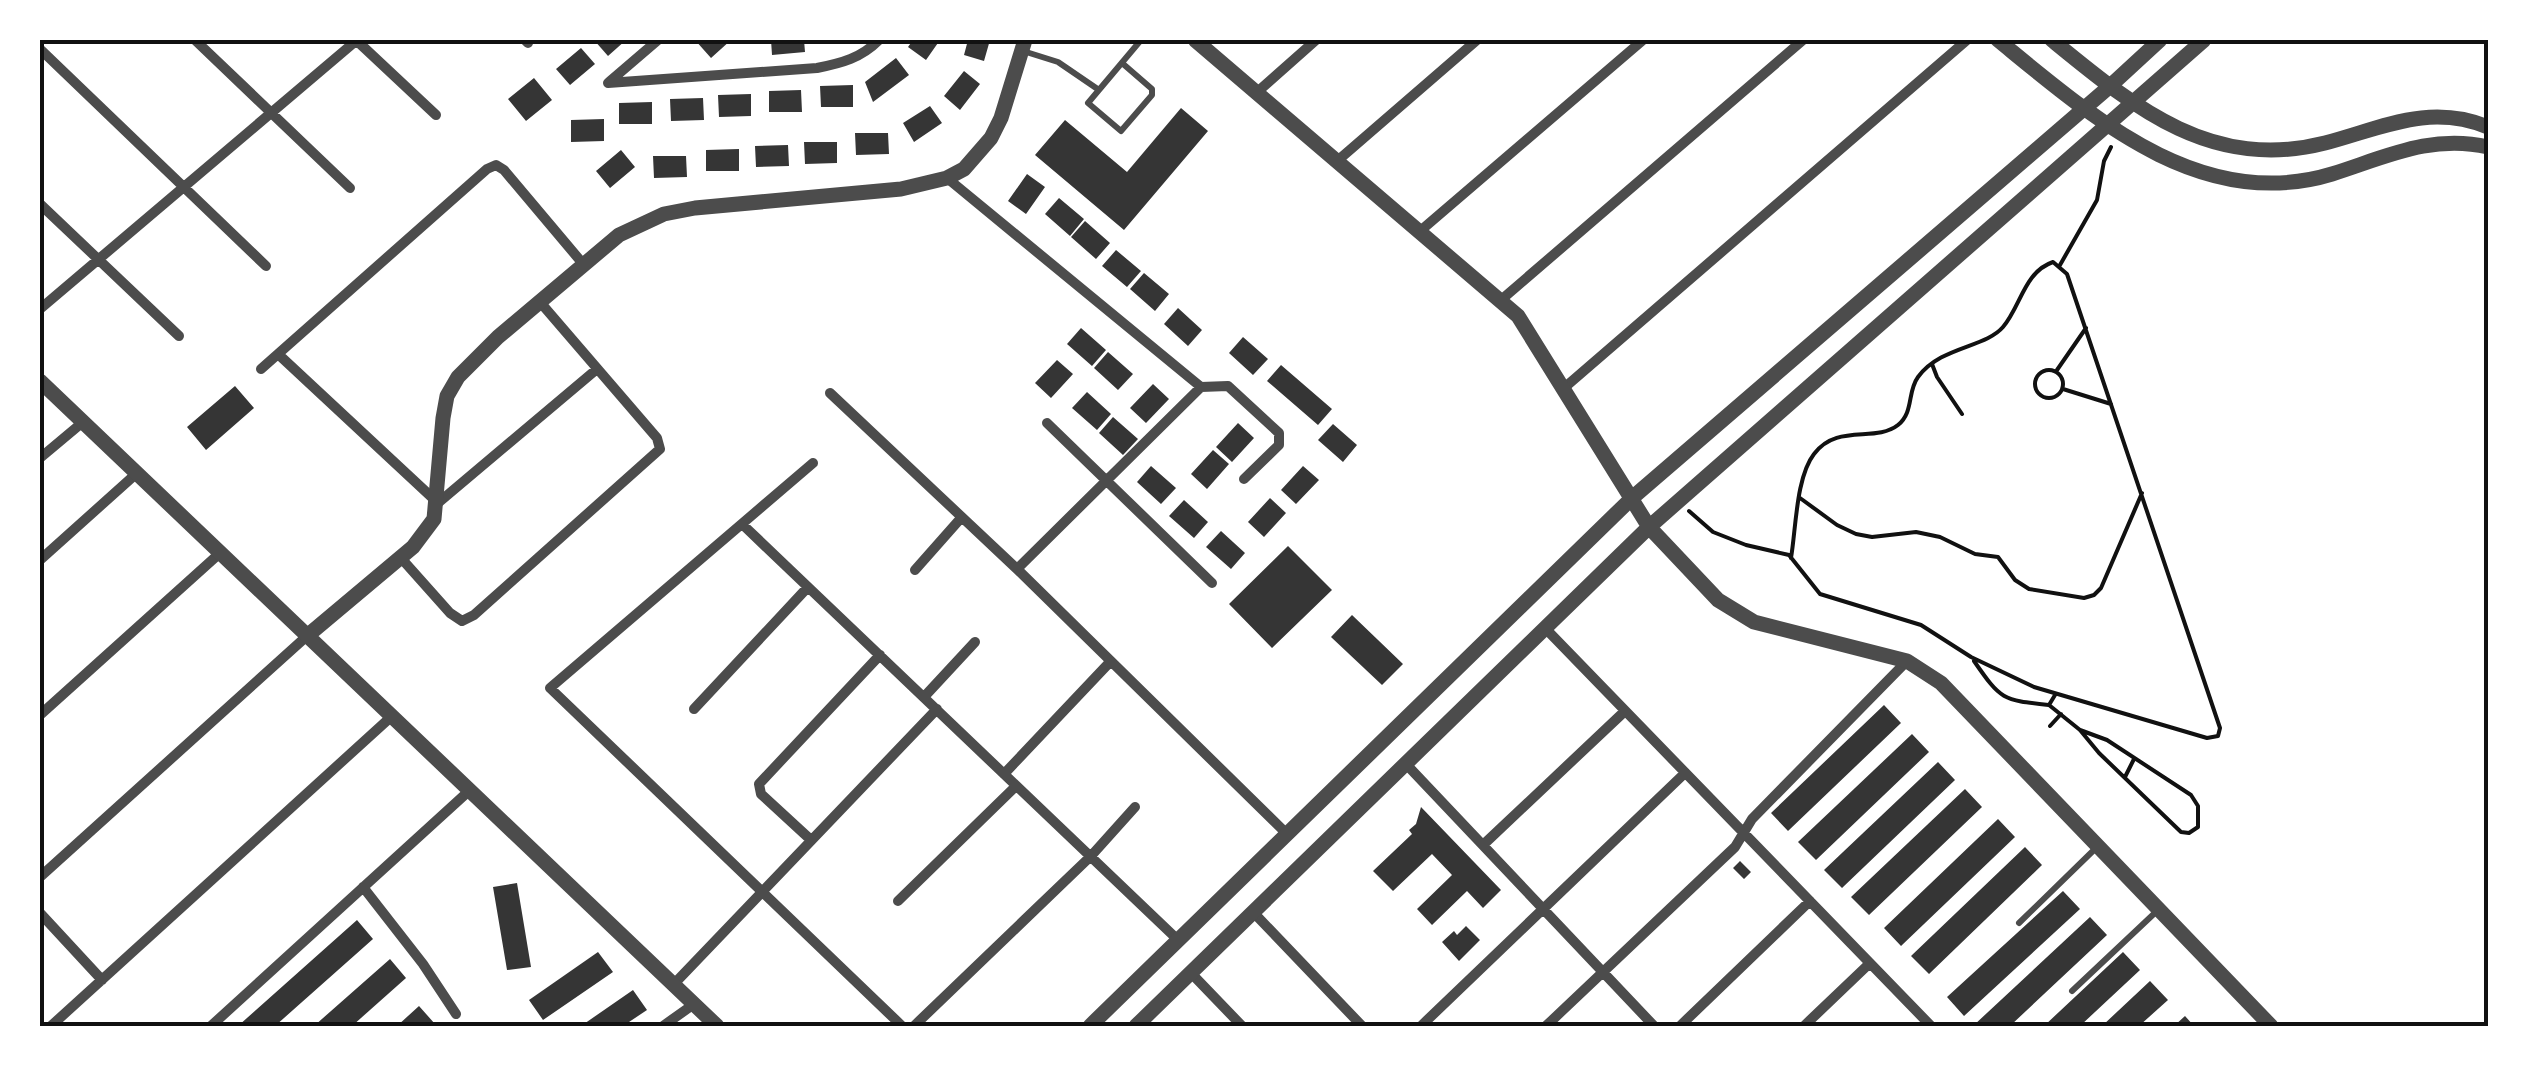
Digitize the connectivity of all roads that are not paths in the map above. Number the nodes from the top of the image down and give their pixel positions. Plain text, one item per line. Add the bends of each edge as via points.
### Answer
1 (195, 40) edge
2 (357, 40) edge
3 (658, 40) edge
4 (879, 40) edge
5 (1140, 40) edge
6 (1195, 40) edge
7 (1316, 40) edge
8 (1478, 40) edge
9 (1642, 40) edge
10 (1803, 40) edge
11 (1967, 40) edge
12 (1998, 40) edge
13 (2052, 40) edge
14 (2160, 40) edge
15 (2204, 40) edge
16 (1023, 45) edge
17 (40, 49) edge
18 (1122, 64) junction
19 (2110, 88) junction
20 (1099, 90) junction
21 (1255, 94) junction
22 (2132, 104) junction
23 (2084, 110) junction
24 (271, 112) junction
25 (436, 115) dead end
26 (2488, 127) edge
27 (2114, 130) junction
28 (2488, 148) edge
29 (1336, 162) junction
30 (947, 178) junction
31 (184, 187) junction
32 (350, 188) dead end
33 (40, 204) edge
34 (1420, 232) junction
35 (98, 259) junction
36 (584, 265) junction
37 (266, 266) dead end
38 (1502, 300) junction
39 (540, 302) junction
40 (40, 309) edge
41 (179, 336) dead end
42 (278, 354) junction
43 (261, 369) dead end
44 (596, 369) junction
45 (40, 381) edge
46 (1201, 387) junction
47 (1564, 388) junction
48 (830, 393) dead end
49 (83, 422) junction
50 (1047, 423) dead end
51 (40, 458) edge
52 (813, 464) dead end
53 (136, 473) junction
54 (1244, 479) dead end
55 (1108, 482) junction
56 (1632, 498) junction
57 (438, 503) junction
58 (962, 518) junction
59 (742, 524) junction
60 (1650, 526) junction
61 (220, 553) junction
62 (401, 558) junction
63 (40, 560) edge
64 (1017, 569) junction
65 (915, 570) dead end
66 (1212, 583) dead end
67 (808, 587) junction
68 (1545, 628) junction
69 (307, 636) junction
70 (974, 642) dead end
71 (880, 655) junction
72 (1907, 661) junction
73 (1110, 662) junction
74 (924, 697) junction
75 (937, 709) junction
76 (694, 710) dead end
77 (1625, 711) junction
78 (40, 716) edge
79 (392, 716) junction
80 (1406, 764) junction
81 (1686, 773) junction
82 (1004, 774) junction
83 (1016, 786) junction
84 (470, 790) junction
85 (1134, 807) dead end
86 (1286, 833) junction
87 (1744, 833) junction
88 (811, 840) junction
89 (1483, 846) junction
90 (2098, 846) junction
91 (1090, 856) junction
92 (40, 877) edge
93 (363, 887) junction
94 (763, 891) junction
95 (898, 901) dead end
96 (1810, 901) junction
97 (1543, 909) junction
98 (2159, 909) junction
99 (1253, 912) junction
100 (40, 913) edge
101 (2019, 923) dead end
102 (1178, 940) junction
103 (1870, 963) junction
104 (1603, 972) junction
105 (1190, 973) junction
106 (102, 980) junction
107 (674, 984) junction
108 (2072, 991) dead end
109 (694, 1004) junction
110 (456, 1014) dead end
111 (51, 1026) edge
112 (211, 1026) edge
113 (663, 1026) edge
114 (717, 1026) edge
115 (902, 1026) edge
116 (914, 1026) edge
117 (1090, 1026) edge
118 (1136, 1026) edge
119 (1242, 1026) edge
120 (1362, 1026) edge
121 (1421, 1026) edge
122 (1546, 1026) edge
123 (1654, 1026) edge
124 (1680, 1026) edge
125 (1804, 1026) edge
126 (1929, 1026) edge
127 (2271, 1026) edge

1 - 24 street
2 - 24 street
2 - 25 street
3 - 4 street via 608,83 817,68 846,62
5 - 18 lane
6 - 21 street
7 - 21 street
8 - 29 street
9 - 34 street
10 - 38 street
11 - 47 street
12 - 23 street
13 - 19 street
14 - 19 street
15 - 22 street
16 - 20 lane
16 - 30 street via 991,138
17 - 31 street
18 - 20 lane
18 - 20 lane via 1152,95 1121,131 1088,103
19 - 22 street
19 - 23 street
21 - 29 street
22 - 26 street via 2211,142 2258,150 2308,146 2425,116
22 - 27 street
23 - 27 street
23 - 56 street
24 - 31 street
24 - 32 street
27 - 28 street via 2189,169 2264,182 2313,178 2418,145
27 - 60 street
29 - 34 street
30 - 36 street via 664,214 619,235
30 - 46 street
31 - 35 street
31 - 37 street
33 - 35 street
34 - 38 street
35 - 40 street
35 - 41 street
36 - 39 street
36 - 42 street via 496,165
38 - 47 street
39 - 44 street
39 - 57 street via 458,377 447,396
42 - 43 street
42 - 57 street
44 - 57 street
44 - 62 street via 657,438 653,458 462,620
45 - 49 street
46 - 54 street via 1228,386 1278,432 1279,445
46 - 55 street
47 - 56 street
48 - 58 street
49 - 51 street
49 - 53 street
50 - 55 street
52 - 59 street
53 - 61 street
53 - 63 street
55 - 64 street
55 - 66 street
56 - 60 street
56 - 86 street
57 - 62 street via 425,534
58 - 64 street
58 - 65 street
59 - 67 street
59 - 94 street via 550,688
60 - 68 street
60 - 72 street via 1718,600 1744,617
61 - 69 street
61 - 78 street
62 - 69 street
64 - 73 street
67 - 71 street
67 - 76 street
68 - 77 street
68 - 80 street
69 - 79 street
69 - 92 street
70 - 74 street
71 - 74 street
71 - 88 street via 758,784
72 - 87 street
72 - 90 street via 1954,696
73 - 82 street
73 - 86 street
74 - 75 street
75 - 82 street
75 - 88 street
77 - 81 street
77 - 89 street
79 - 84 street
79 - 106 street
80 - 89 street
80 - 99 street
81 - 87 street
81 - 97 street
82 - 83 street
83 - 91 street
83 - 95 street
84 - 93 street
84 - 107 street
85 - 91 street
86 - 102 street
87 - 96 street
87 - 104 street
88 - 94 street
89 - 97 street
90 - 98 street
90 - 101 lane
91 - 102 street
91 - 116 street
93 - 110 street
93 - 112 street
94 - 107 street
94 - 115 street
96 - 103 street
96 - 124 street
97 - 104 street
97 - 121 street
98 - 108 lane
98 - 127 street
99 - 105 street
99 - 120 street
100 - 106 street
102 - 117 street
103 - 125 street
103 - 126 street
104 - 122 street
104 - 123 street
105 - 118 street
105 - 119 street
106 - 111 street
107 - 109 street
109 - 113 street
109 - 114 street

